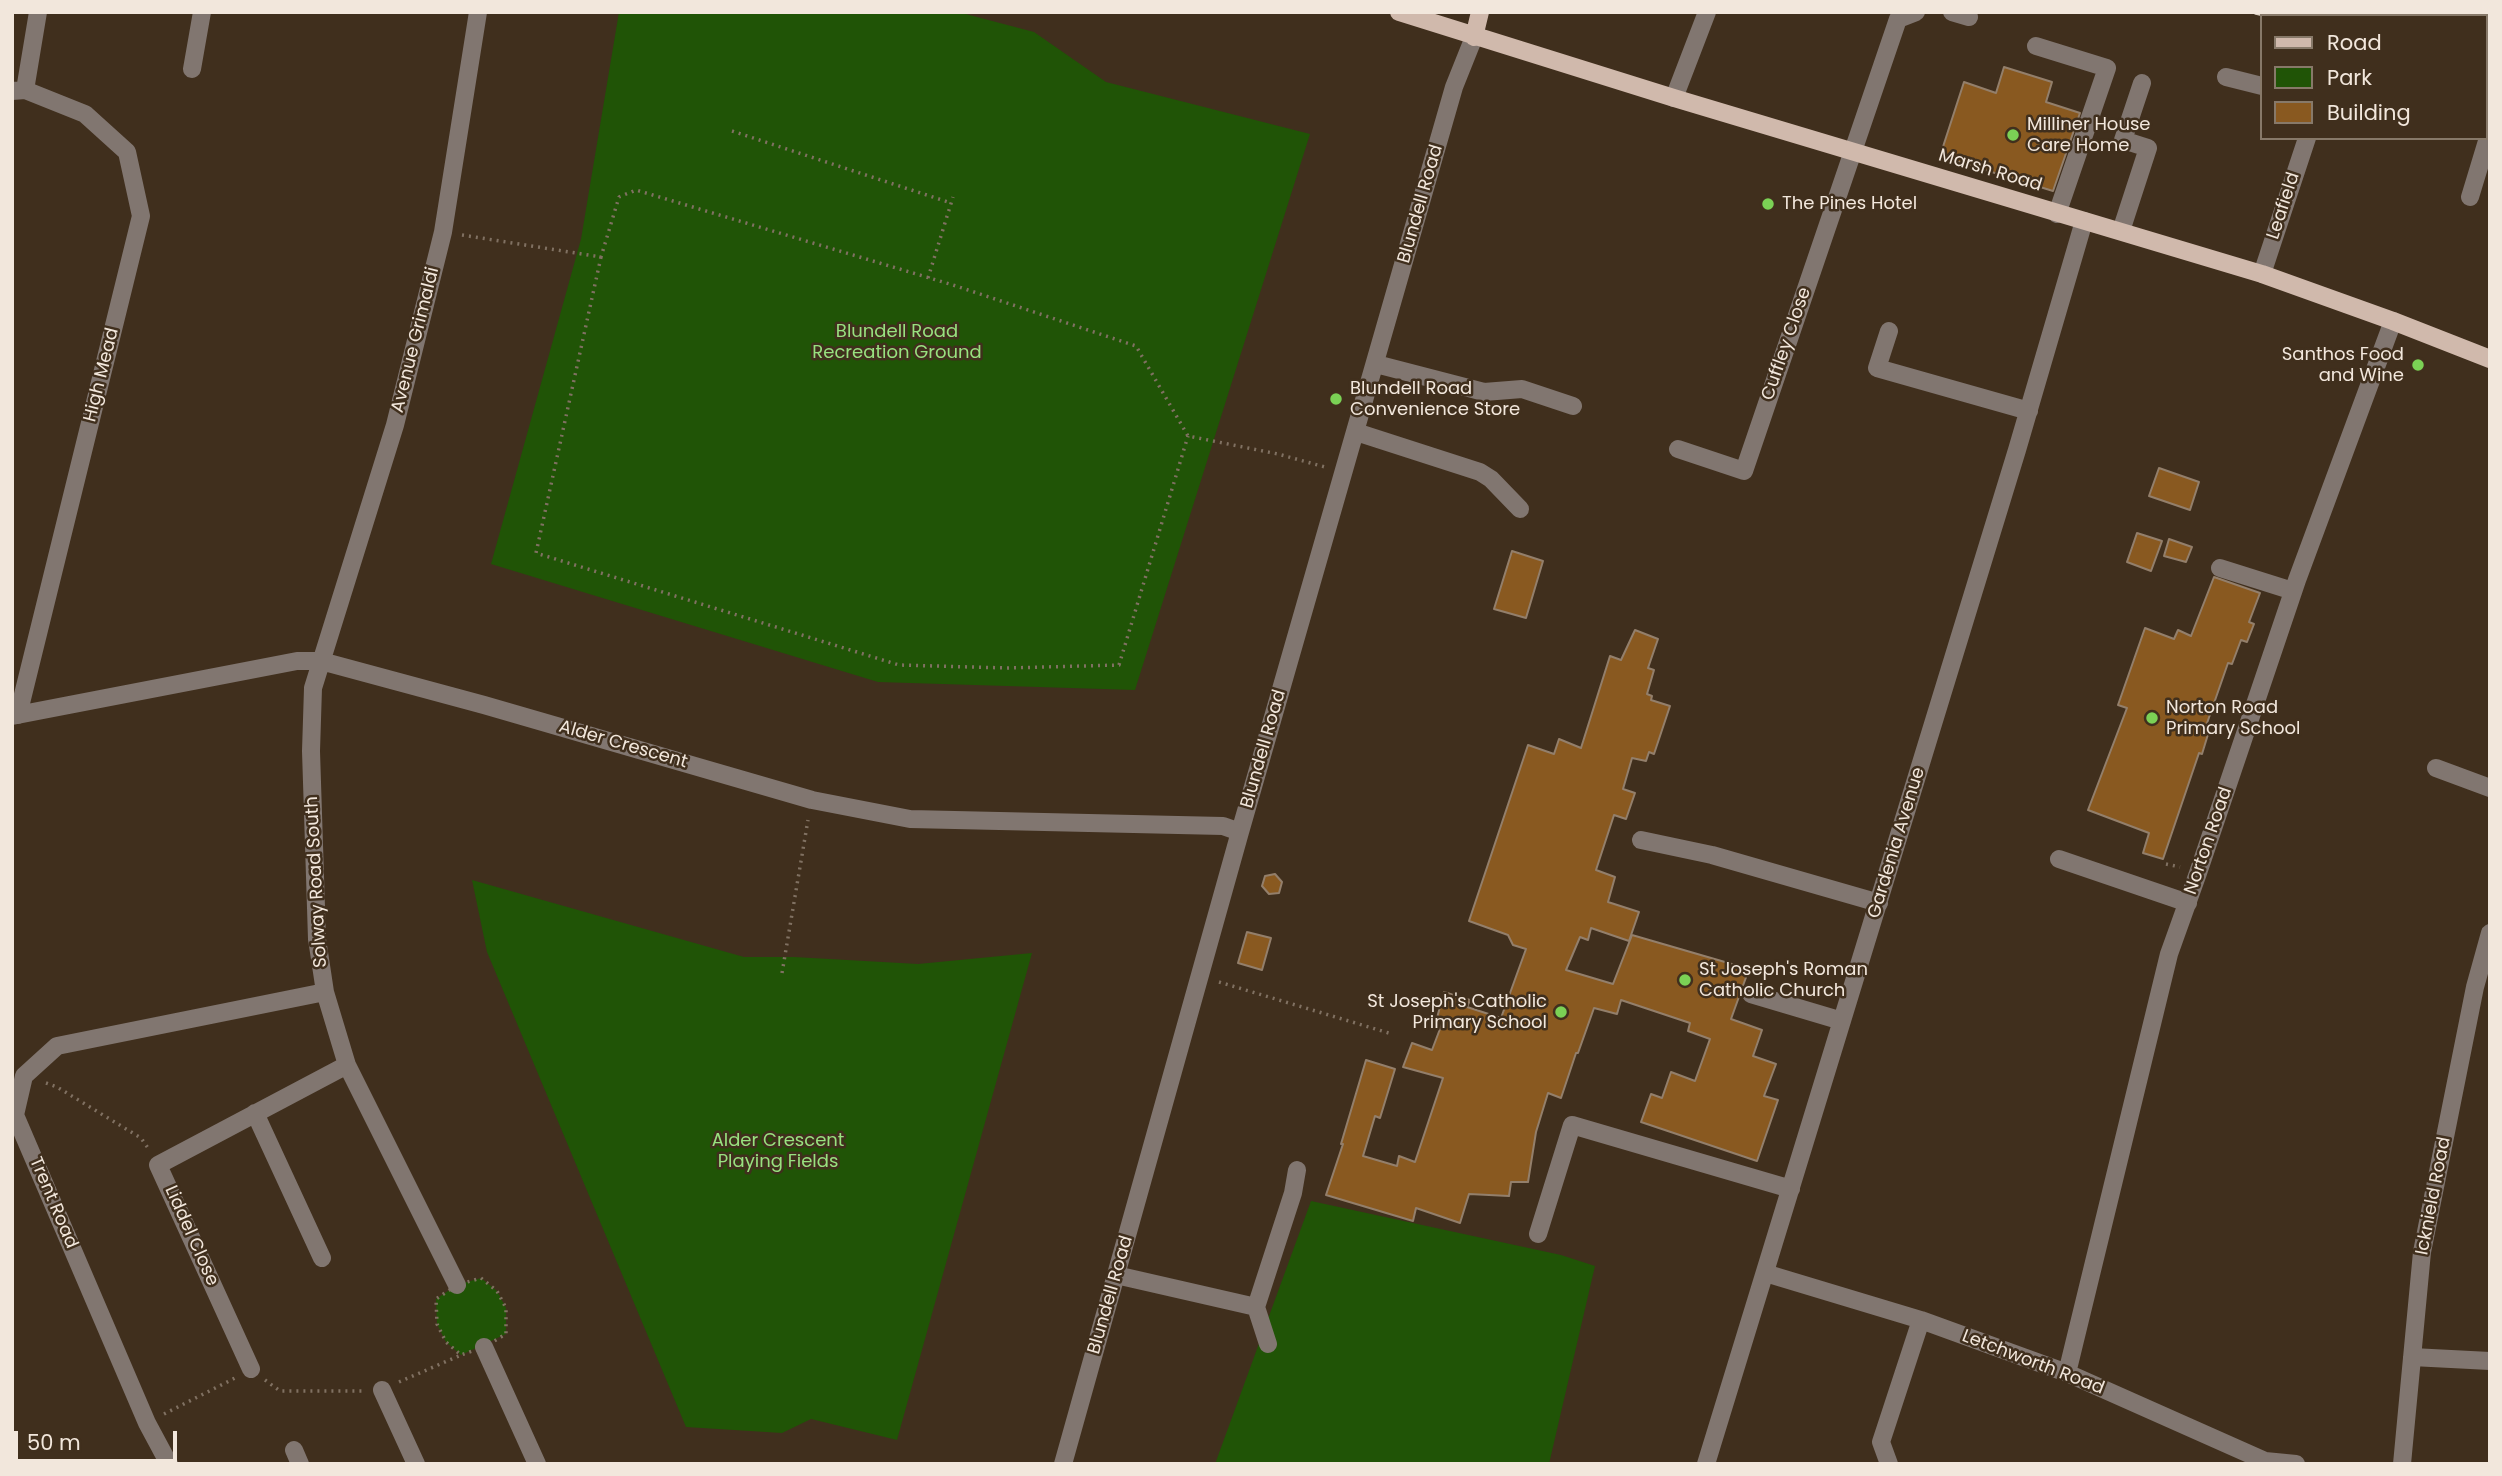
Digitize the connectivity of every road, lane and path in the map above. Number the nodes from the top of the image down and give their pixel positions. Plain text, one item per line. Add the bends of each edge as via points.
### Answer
1 (38, 12) edge
2 (202, 12) edge
3 (478, 12) edge
4 (1399, 12) edge
5 (1480, 12) edge
6 (1706, 12) edge
7 (1916, 12) edge
8 (1474, 37) junction
9 (2036, 46) dead end
10 (192, 69) dead end
11 (2226, 77) dead end
12 (2142, 83) dead end
13 (2260, 86) edge
14 (19, 90) edge
15 (1674, 98) junction
16 (732, 131) dead end
17 (2306, 140) edge
18 (2487, 140) edge
19 (1853, 152) junction
20 (953, 197) dead end
21 (2470, 197) dead end
22 (951, 203) junction
23 (2057, 214) junction
24 (2084, 221) junction
25 (2121, 231) junction
26 (443, 232) junction
27 (601, 257) junction
28 (2262, 274) junction
29 (928, 278) junction
30 (2393, 321) junction
31 (1889, 331) dead end
32 (2490, 359) edge
33 (1376, 364) junction
34 (1573, 405) dead end
35 (2029, 411) junction
36 (1356, 432) junction
37 (1188, 436) junction
38 (1678, 449) dead end
39 (1329, 468) dead end
40 (1520, 509) dead end
41 (2220, 568) dead end
42 (2293, 591) junction
43 (321, 661) junction
44 (15, 716) edge
45 (2436, 768) dead end
46 (2490, 788) edge
47 (812, 800) junction
48 (1240, 832) junction
49 (1641, 839) dead end
50 (2059, 859) dead end
51 (1879, 903) junction
52 (2188, 903) junction
53 (2490, 933) edge
54 (782, 973) dead end
55 (1200, 976) junction
56 (325, 992) junction
57 (1751, 994) dead end
58 (1842, 1021) junction
59 (1392, 1034) dead end
60 (347, 1065) junction
61 (18, 1072) edge
62 (255, 1113) junction
63 (158, 1165) junction
64 (1297, 1170) dead end
65 (1791, 1189) junction
66 (1538, 1234) dead end
67 (322, 1258) dead end
68 (1765, 1273) junction
69 (1116, 1275) junction
70 (457, 1285) junction
71 (1256, 1307) junction
72 (1921, 1320) junction
73 (1268, 1344) dead end
74 (484, 1347) junction
75 (461, 1354) junction
76 (2412, 1357) junction
77 (2490, 1361) edge
78 (251, 1370) junction
79 (2067, 1373) junction
80 (382, 1390) junction
81 (147, 1423) junction
82 (1887, 1463) edge
83 (169, 1464) edge
84 (416, 1464) edge
85 (537, 1464) edge
86 (1063, 1464) edge
87 (1706, 1464) edge
88 (2297, 1464) edge
89 (2402, 1464) edge

1 - 14 street
2 - 10 street
3 - 26 street, Avenue Grimaldi
4 - 8 main road, Marsh Road
5 - 8 main road
6 - 15 street
7 - 19 street via 1898,19
8 - 15 main road, Marsh Road
8 - 33 street, Blundell Road via 1454,87
9 - 23 street via 2107,68
11 - 13 street
12 - 25 street via 2123,140 2148,148
14 - 44 street, High Mead via 85,114 127,152 141,216
15 - 19 main road, Marsh Road
16 - 22 path
17 - 28 street, Leafield
18 - 21 street
19 - 23 main road, Marsh Road
19 - 38 street, Cuffley Close via 1744,471
20 - 22 path
22 - 29 path
23 - 24 main road, Marsh Road
24 - 25 main road, Marsh Road
24 - 35 street, Gardenia Avenue
25 - 28 main road, Marsh Road
26 - 27 path
26 - 43 street, Avenue Grimaldi via 395,425
27 - 29 path via 619,197 636,190
27 - 37 path via 536,553 899,665 1119,665
28 - 30 main road, Marsh Road
29 - 37 path via 1136,346
30 - 32 main road, Marsh Road
30 - 42 street, Norton Road
31 - 35 street via 1877,368
33 - 34 street via 1484,392 1522,389
33 - 36 street, Blundell Road
35 - 51 street, Gardenia Avenue
36 - 40 street via 1480,472
36 - 48 street, Blundell Road
37 - 39 path
41 - 42 street
42 - 52 street, Norton Road
43 - 44 street, Alder Crescent via 297,661
43 - 47 street, Alder Crescent
43 - 56 street, Solway Road South via 313,688 311,751 317,939
45 - 46 street
47 - 48 street, Alder Crescent via 910,819 1223,826
47 - 54 path
48 - 55 street, Blundell Road
49 - 51 street
50 - 52 street
51 - 58 street, Gardenia Avenue
52 - 79 street, Norton Road via 2169,954
53 - 76 street, Icknield Road via 2422,1252
55 - 59 path
55 - 69 street, Blundell Road
56 - 60 street, Solway Road South
56 - 61 street via 57,1046
57 - 58 street
58 - 65 street, Gardenia Avenue
60 - 62 street, Liddel Close
60 - 70 street, Solway Road South
61 - 63 path via 57,1087 141,1138
61 - 81 street, Trent Road via 15,1115
62 - 63 street, Liddel Close
62 - 67 street
63 - 78 street, Liddel Close
64 - 71 street
65 - 66 street via 1572,1125
65 - 68 street, Gardenia Avenue
68 - 72 street, Letchworth Road
68 - 87 street, Gardenia Avenue
69 - 71 street
69 - 86 street, Blundell Road
70 - 74 path via 481,1278 497,1291 506,1308 506,1334
70 - 75 path via 436,1299 437,1324 446,1342
71 - 73 street
72 - 79 street, Letchworth Road
72 - 82 street via 1881,1442
74 - 75 path
74 - 85 street
75 - 80 path
76 - 77 street
76 - 89 street, Icknield Road
78 - 80 path via 280,1391
78 - 81 path
79 - 88 street, Letchworth Road via 2265,1461
80 - 84 street
81 - 83 street, Trent Road

